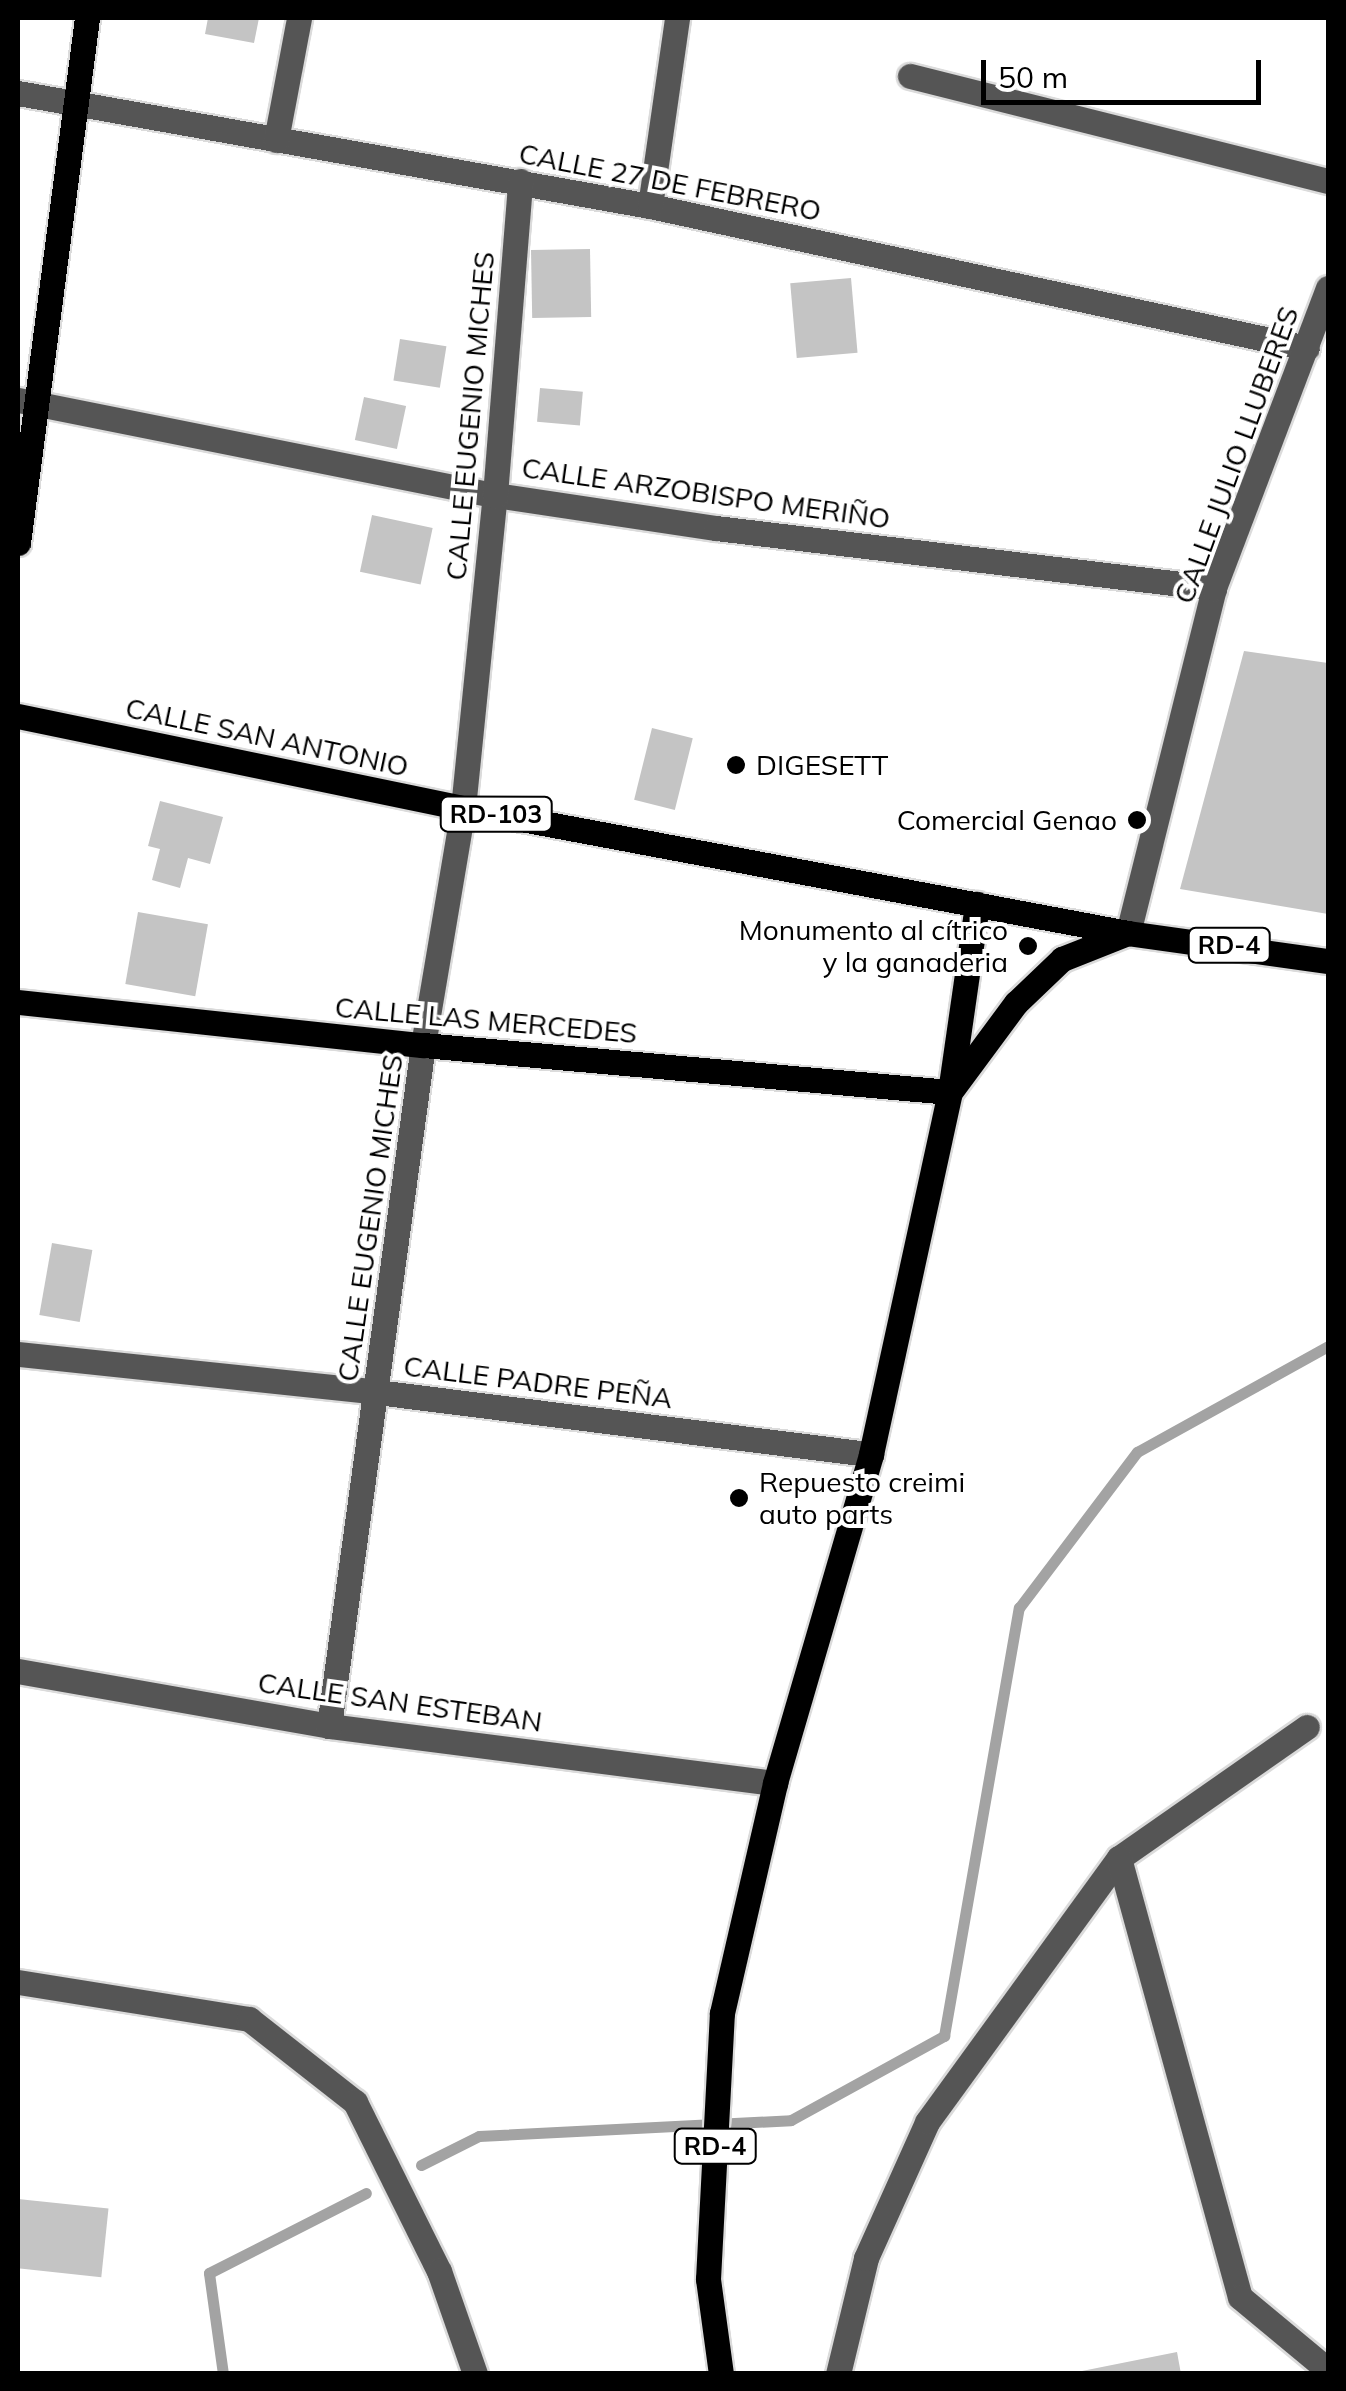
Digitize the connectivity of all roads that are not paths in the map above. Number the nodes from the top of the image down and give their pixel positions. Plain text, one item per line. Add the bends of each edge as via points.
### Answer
1 (87, 18) edge
2 (299, 18) edge
3 (677, 18) edge
4 (910, 76) dead end
5 (18, 94) edge
6 (72, 106) junction
7 (276, 140) junction
8 (520, 181) junction
9 (1328, 181) edge
10 (650, 206) junction
11 (1328, 288) edge
12 (1307, 348) junction
13 (28, 402) edge
14 (495, 495) junction
15 (18, 543) edge
16 (1214, 588) junction
17 (18, 716) edge
18 (463, 808) junction
19 (977, 904) junction
20 (1128, 933) junction
21 (1328, 961) edge
22 (18, 1002) edge
23 (423, 1045) junction
24 (950, 1092) junction
25 (18, 1354) edge
26 (377, 1392) junction
27 (871, 1454) junction
28 (18, 1670) edge
29 (329, 1726) junction
30 (1307, 1727) dead end
31 (775, 1784) junction
32 (1119, 1858) junction
33 (18, 1982) edge
34 (1328, 2370) edge
35 (475, 2374) edge
36 (721, 2374) edge
37 (838, 2374) edge

1 - 6 main road
2 - 7 street
3 - 10 street
4 - 9 street
5 - 6 street, CALLE 27 DE FEBRERO
6 - 7 street, CALLE 27 DE FEBRERO
6 - 13 main road
7 - 8 street, CALLE 27 DE FEBRERO
8 - 10 street, CALLE 27 DE FEBRERO
8 - 14 street, CALLE EUGENIO MICHES
10 - 12 street, CALLE 27 DE FEBRERO
11 - 12 street, CALLE JULIO LLUBERES
12 - 16 street, CALLE JULIO LLUBERES
13 - 14 street, CALLE ARZOBISPO MERIÑO
13 - 15 main road
14 - 16 street, CALLE ARZOBISPO MERIÑO
14 - 18 street, CALLE EUGENIO MICHES
16 - 20 street, CALLE JULIO LLUBERES
17 - 18 main road, CALLE SAN ANTONIO / RD-103
18 - 19 main road, CALLE SAN ANTONIO / RD-103
18 - 23 street, CALLE EUGENIO MICHES
19 - 20 main road, RD-4
19 - 24 main road, RD-4
20 - 21 main road, RD-4
20 - 24 main road, RD-4 via 1062,959 1016,1003
22 - 23 main road, CALLE LAS MERCEDES
23 - 24 main road, CALLE LAS MERCEDES
23 - 26 street, CALLE EUGENIO MICHES
24 - 27 main road, RD-4
25 - 26 street, CALLE PADRE PEÑA
26 - 27 street, CALLE PADRE PEÑA
26 - 29 street, CALLE EUGENIO MICHES
27 - 31 main road, RD-4
28 - 29 street, CALLE SAN ESTEBAN
29 - 31 street, CALLE SAN ESTEBAN
30 - 32 street
31 - 36 main road, RD-4 via 722,2013 708,2279
32 - 34 street via 1240,2297
32 - 37 street via 927,2122 866,2258
33 - 35 street via 249,2019 356,2102 439,2271

